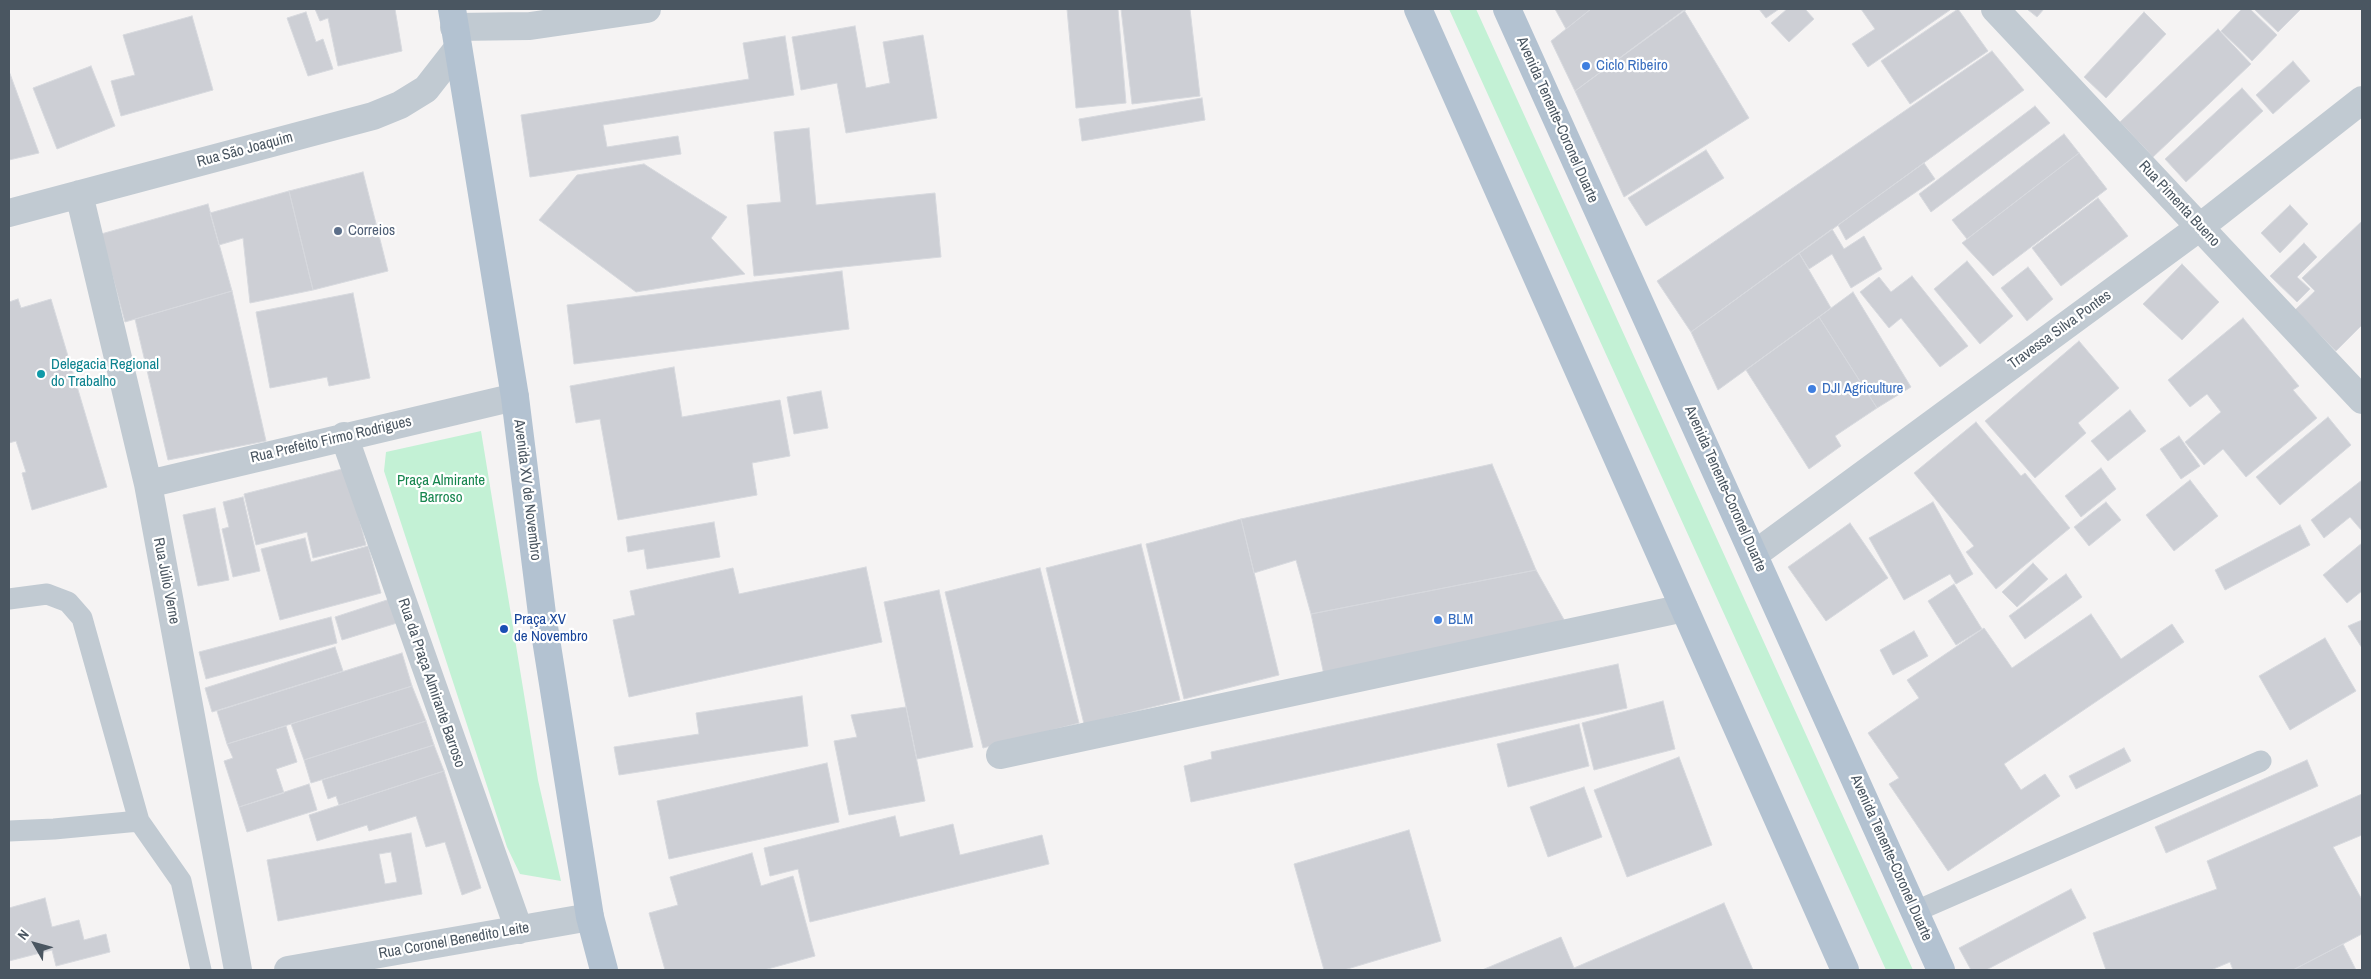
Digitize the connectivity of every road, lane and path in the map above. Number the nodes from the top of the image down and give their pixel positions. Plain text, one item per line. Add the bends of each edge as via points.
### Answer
1 (647, 9) edge
2 (1418, 9) edge
3 (1507, 9) edge
4 (1995, 9) edge
5 (455, 28) edge
6 (2362, 100) edge
7 (79, 194) junction
8 (9, 213) edge
9 (2200, 227) junction
10 (516, 397) junction
11 (2362, 400) edge
12 (344, 436) junction
13 (148, 484) junction
14 (1754, 554) junction
15 (9, 600) edge
16 (1684, 608) junction
17 (1000, 755) dead end
18 (2261, 761) dead end
19 (139, 821) junction
20 (9, 831) edge
21 (1914, 912) junction
22 (590, 917) junction
23 (518, 930) junction
24 (338, 966) edge
25 (201, 970) edge
26 (238, 970) edge
27 (288, 970) edge
28 (604, 970) edge
29 (1845, 970) edge
30 (1941, 970) edge

1 - 5 street via 530,26
2 - 16 main road
3 - 14 main road, Avenida Tenente-Coronel Duarte
4 - 9 street, Rua Pimenta Bueno
5 - 7 street, Rua São Joaquim via 426,89 400,105 374,116
5 - 10 main road, Avenida XV de Novembro
6 - 9 street, Travessa Silva Pontes
7 - 8 street, Rua São Joaquim
7 - 13 street, Rua Júlio Verne
9 - 11 street, Rua Pimenta Bueno
9 - 14 street, Travessa Silva Pontes
10 - 12 street, Rua Prefeito Firmo Rodrigues
10 - 22 main road, Avenida XV de Novembro via 542,614
12 - 13 street, Rua Prefeito Firmo Rodrigues
12 - 23 street, Rua da Praça Almirante Barroso
13 - 26 street, Rua Júlio Verne
14 - 21 main road, Avenida Tenente-Coronel Duarte
15 - 19 lane via 47,594 68,602 82,618
16 - 17 street
16 - 29 main road
18 - 21 lane
19 - 20 lane
19 - 25 lane via 181,881
21 - 30 main road, Avenida Tenente-Coronel Duarte
22 - 23 street, Rua Coronel Benedito Leite
22 - 28 main road, Avenida XV de Novembro
23 - 24 street, Rua Coronel Benedito Leite
24 - 27 street, Rua Coronel Benedito Leite

